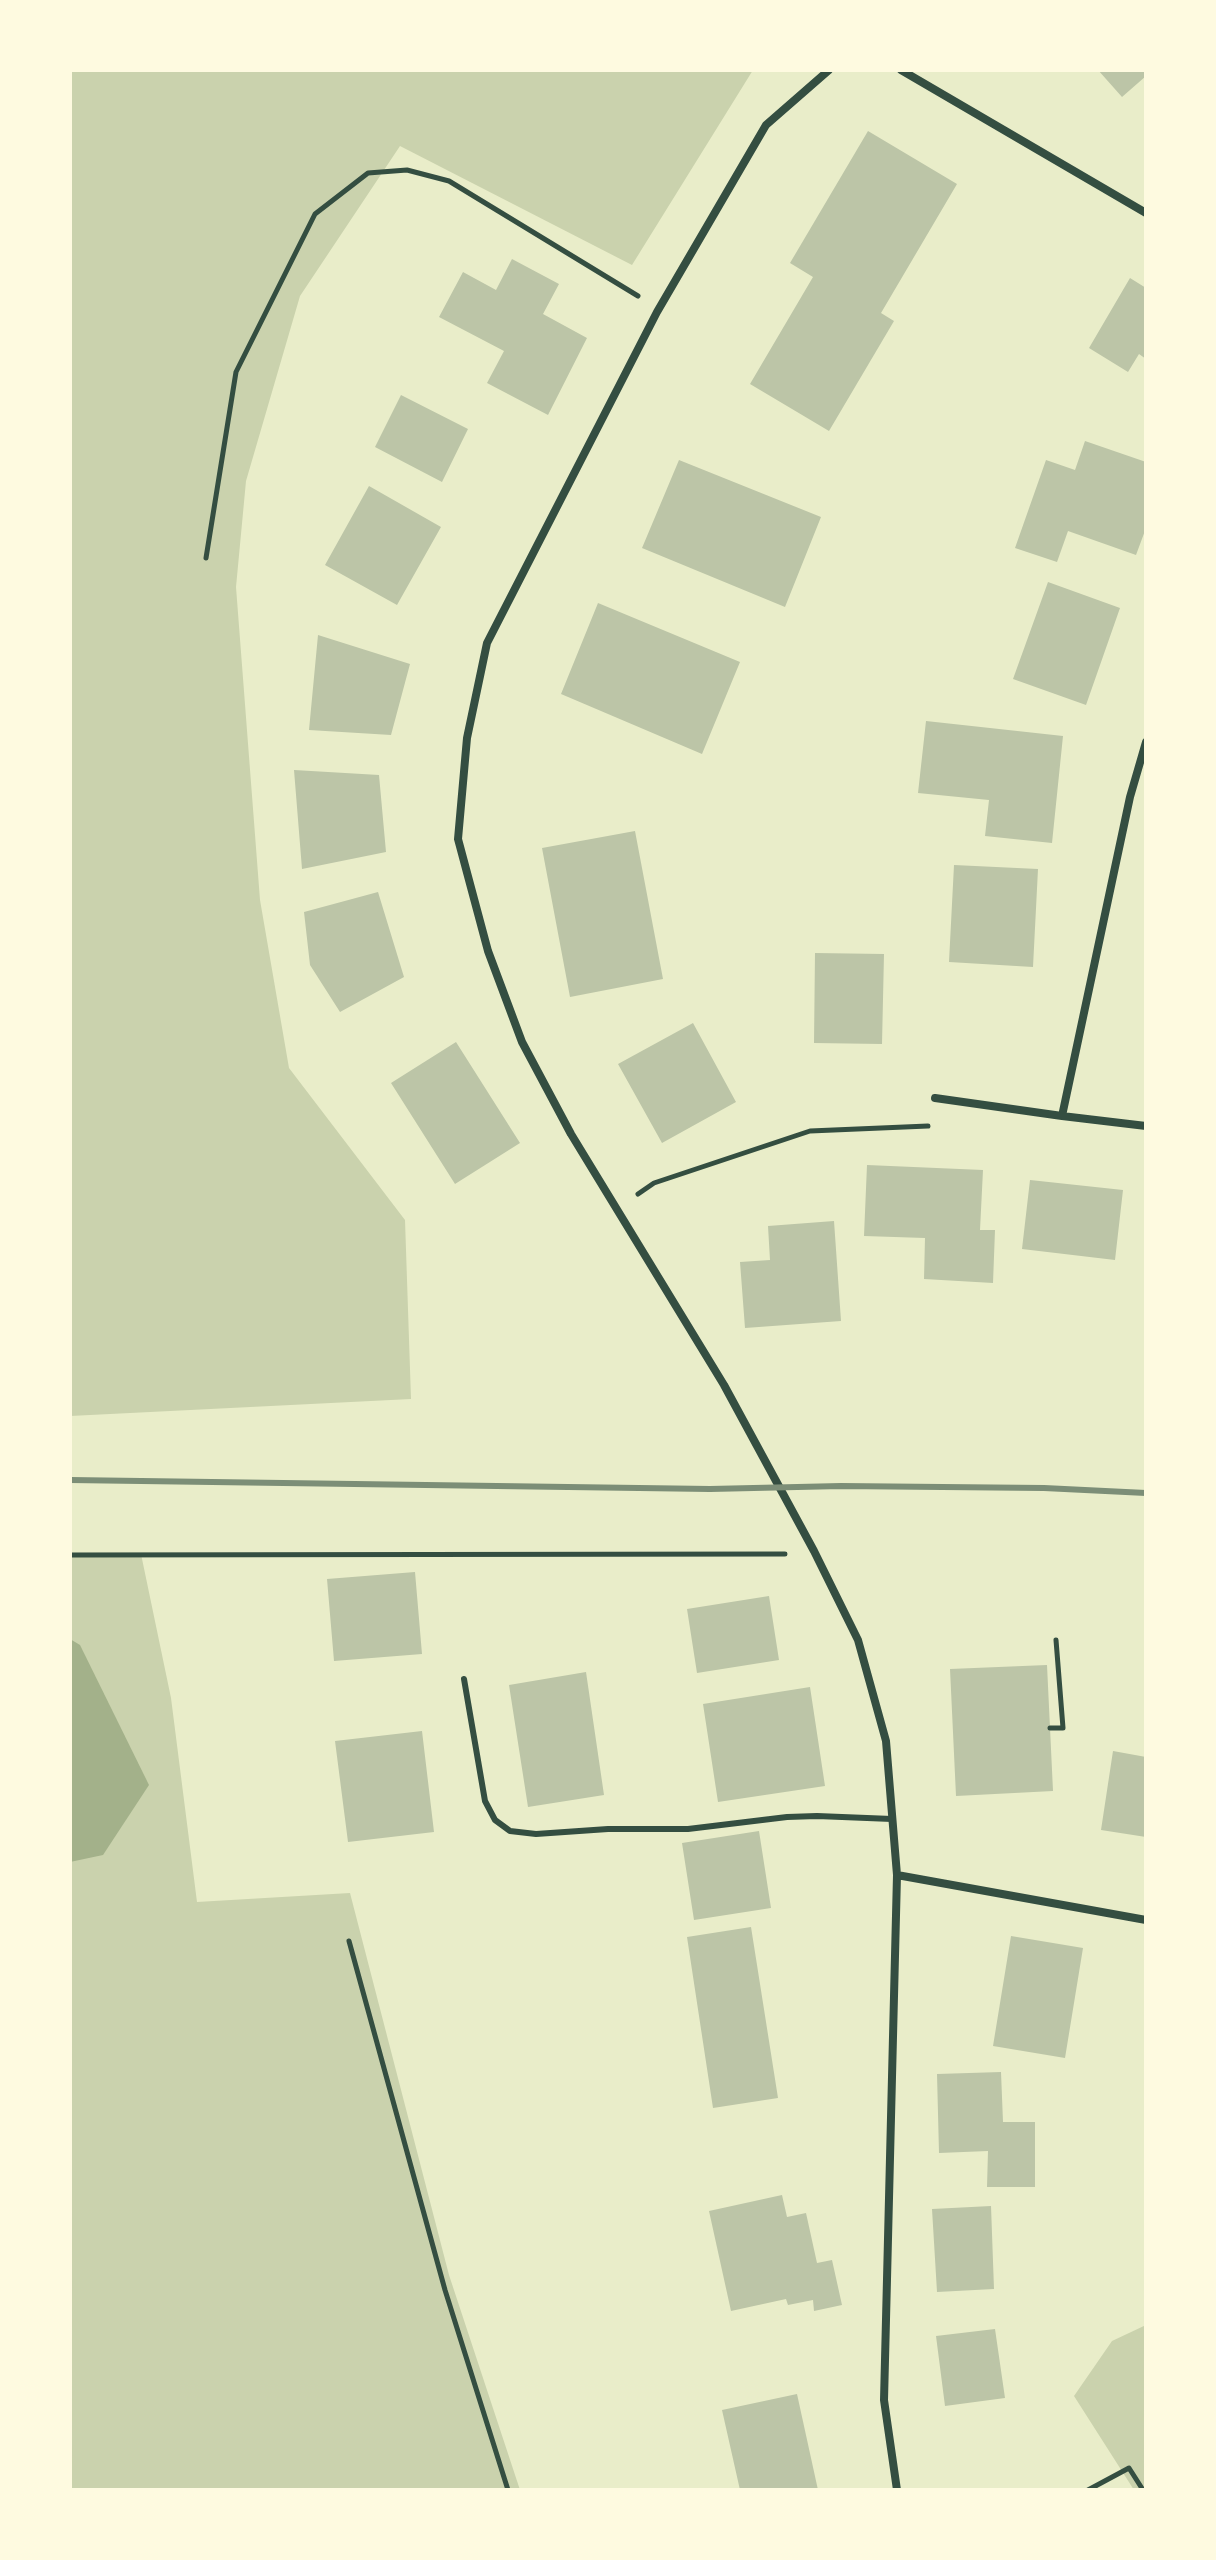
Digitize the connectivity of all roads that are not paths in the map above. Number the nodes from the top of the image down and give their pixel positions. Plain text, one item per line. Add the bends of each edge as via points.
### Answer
1 (829, 70) edge
2 (901, 70) edge
3 (1146, 213) edge
4 (1146, 742) edge
5 (935, 1098) road end
6 (1062, 1116) junction
7 (1146, 1126) edge
8 (464, 1679) dead end
9 (892, 1819) junction
10 (897, 1875) junction
11 (1146, 1920) edge
12 (897, 2490) edge

1 - 9 street via 766,125 657,312 487,643 467,738 458,839 488,951 522,1042 571,1134 724,1385 858,1640 886,1741
2 - 3 street
4 - 6 street
5 - 6 street
6 - 7 street
8 - 9 lane via 485,1801 495,1820 510,1831 688,1829 803,1816
9 - 10 street
10 - 11 street
10 - 12 street via 884,2400

